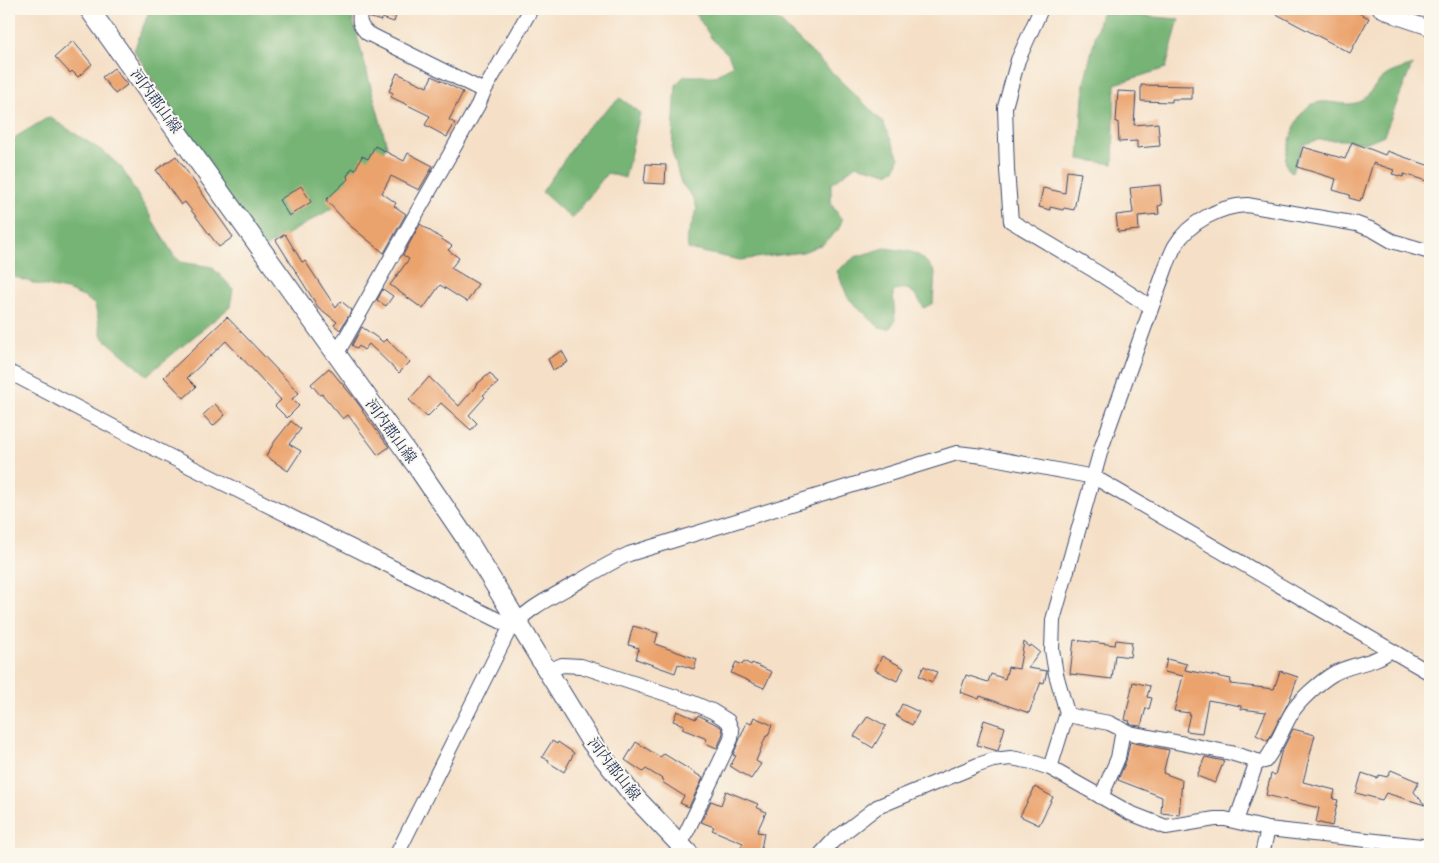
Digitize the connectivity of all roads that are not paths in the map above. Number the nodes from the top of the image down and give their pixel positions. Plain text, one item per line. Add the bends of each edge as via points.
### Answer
1 (89, 9) edge
2 (361, 9) edge
3 (531, 9) edge
4 (1041, 9) edge
5 (1380, 9) edge
6 (1430, 28) edge
7 (484, 92) junction
8 (1430, 252) edge
9 (1151, 307) junction
10 (336, 354) junction
11 (9, 372) edge
12 (1094, 477) junction
13 (515, 624) junction
14 (1390, 650) junction
15 (548, 672) junction
16 (1430, 673) edge
17 (1067, 715) junction
18 (1123, 730) junction
19 (1257, 762) junction
20 (1050, 768) junction
21 (1101, 797) junction
22 (1236, 821) junction
23 (1268, 829) junction
24 (1430, 846) edge
25 (681, 851) edge
26 (397, 854) edge
27 (821, 854) edge
28 (1262, 854) edge

1 - 10 main road, 河内郡山線
2 - 7 street via 360,27 367,33
3 - 7 street
4 - 9 street via 1018,60 1005,107 1011,221
5 - 6 street
7 - 10 street
8 - 9 street via 1392,241 1357,224 1235,205 1212,214 1183,236 1175,246
9 - 12 street
10 - 13 main road, 河内郡山線 via 465,538
11 - 13 street via 167,455
12 - 13 street via 957,453 629,554 533,607
12 - 14 street
12 - 17 street via 1053,620 1052,650
13 - 15 main road, 河内郡山線
13 - 26 street
14 - 16 street
14 - 19 street via 1334,673 1325,680 1292,712 1265,761
15 - 25 main road, 河内郡山線 via 591,742
15 - 25 street via 562,665 581,666 691,702 728,721 731,739
17 - 18 street via 1109,723
17 - 20 street
18 - 19 street via 1231,753
18 - 21 street via 1118,758
19 - 22 street
20 - 21 street
20 - 27 street via 1011,758 993,760 949,776 877,807
21 - 22 street via 1166,827 1215,819
22 - 23 street
23 - 24 street
23 - 28 street

